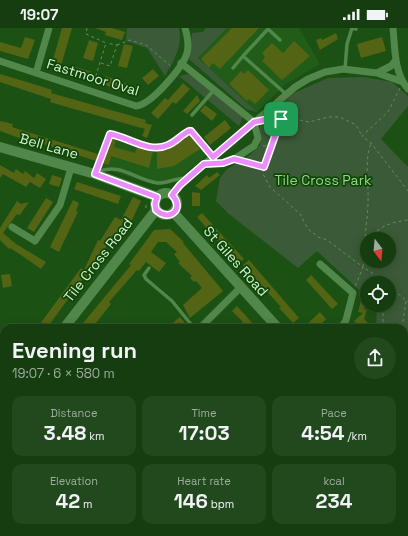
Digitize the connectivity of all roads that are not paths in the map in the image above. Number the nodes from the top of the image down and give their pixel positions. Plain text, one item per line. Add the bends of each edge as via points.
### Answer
1 (49, 28) edge
2 (185, 28) edge
3 (393, 28) edge
4 (356, 29) edge
5 (280, 40) dead end
6 (243, 56) junction
7 (396, 60) junction
8 (0, 61) edge
9 (181, 63) junction
10 (233, 68) dead end
11 (345, 69) junction
12 (36, 73) junction
13 (377, 74) junction
14 (403, 82) junction
15 (408, 89) edge
16 (214, 90) junction
17 (286, 94) junction
18 (192, 115) dead end
19 (254, 122) junction
20 (0, 147) edge
21 (213, 157) junction
22 (204, 164) junction
23 (71, 168) junction
24 (95, 174) junction
25 (187, 178) junction
26 (172, 195) junction
27 (157, 197) junction
28 (151, 210) junction
29 (174, 213) junction
30 (12, 227) dead end
31 (320, 264) dead end
32 (149, 268) dead end
33 (241, 287) junction
34 (67, 324) edge
35 (191, 324) edge
36 (204, 324) edge
37 (274, 324) edge
38 (344, 324) edge

1 - 12 street, Fastmoor Oval
2 - 9 street, Fastmoor Oval via 187,52
3 - 7 street
4 - 11 lane via 352,28 347,44
5 - 6 lane via 268,29
6 - 10 lane
6 - 17 lane
7 - 13 street
7 - 14 street
8 - 12 street
9 - 12 street, Fastmoor Oval via 177,71 139,106
9 - 16 street
11 - 13 street
11 - 17 street via 325,72 308,79
13 - 14 street
14 - 15 street
16 - 18 lane
16 - 19 street
17 - 19 street
19 - 21 street
19 - 22 street via 258,138 254,146 223,163
20 - 23 street, Bell Lane
21 - 22 street
21 - 24 lane via 191,131 162,148 152,148 110,134
22 - 25 street
23 - 24 street, Bell Lane
23 - 30 street via 60,204 35,241
24 - 25 lane via 111,168 157,183 180,177
24 - 27 street, Bell Lane
25 - 26 street
26 - 27 street via 165,193
26 - 29 street via 177,204
27 - 28 street
28 - 29 street via 165,216
28 - 34 street, Tile Cross Road
29 - 33 street, St Giles Road
31 - 38 street via 353,293
32 - 35 lane via 144,275 146,279 172,301
33 - 36 street
33 - 37 street, St Giles Road

